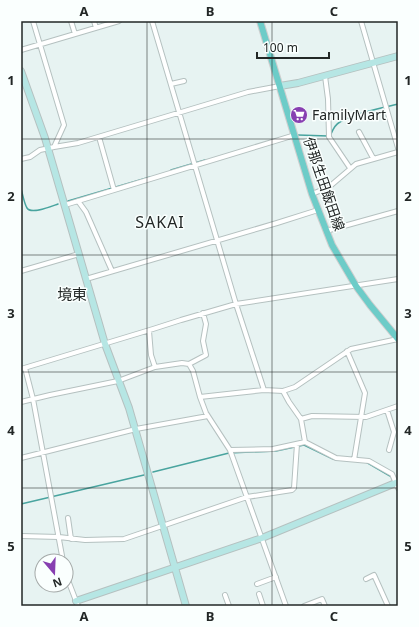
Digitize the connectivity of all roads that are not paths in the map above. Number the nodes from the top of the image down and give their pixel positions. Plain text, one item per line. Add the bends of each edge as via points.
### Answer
1 (33, 21) edge
2 (71, 21) edge
3 (94, 21) edge
4 (119, 21) edge
5 (152, 21) edge
6 (260, 21) edge
7 (361, 21) edge
8 (96, 28) junction
9 (75, 34) junction
10 (40, 45) junction
11 (21, 50) edge
12 (398, 56) edge
13 (373, 63) junction
14 (21, 71) edge
15 (325, 76) junction
16 (184, 81) dead end
17 (171, 84) junction
18 (280, 86) junction
19 (179, 112) junction
20 (359, 132) dead end
21 (294, 136) junction
22 (99, 137) junction
23 (51, 148) junction
24 (398, 148) edge
25 (398, 152) edge
26 (373, 158) junction
27 (21, 159) edge
28 (194, 165) junction
29 (350, 168) junction
30 (114, 188) junction
31 (312, 194) junction
32 (78, 201) junction
33 (65, 205) junction
34 (318, 210) junction
35 (398, 211) edge
36 (326, 231) junction
37 (217, 241) junction
38 (79, 254) junction
39 (21, 271) edge
40 (112, 271) junction
41 (86, 279) junction
42 (398, 279) edge
43 (356, 286) junction
44 (236, 304) junction
45 (203, 314) junction
46 (149, 330) junction
47 (398, 339) edge
48 (105, 344) junction
49 (347, 352) junction
50 (189, 364) junction
51 (155, 367) junction
52 (23, 368) edge
53 (118, 381) junction
54 (264, 390) junction
55 (283, 391) junction
56 (200, 397) junction
57 (33, 399) junction
58 (21, 402) edge
59 (398, 406) edge
60 (387, 410) junction
61 (208, 416) junction
62 (362, 417) junction
63 (301, 419) junction
64 (136, 429) junction
65 (305, 442) junction
66 (297, 446) junction
67 (389, 450) dead end
68 (231, 452) junction
69 (43, 453) junction
70 (21, 458) edge
71 (354, 460) junction
72 (397, 484) edge
73 (247, 497) junction
74 (68, 518) dead end
75 (163, 525) junction
76 (21, 536) edge
77 (59, 538) junction
78 (262, 538) junction
79 (71, 539) junction
80 (62, 553) edge
81 (175, 568) junction
82 (276, 577) junction
83 (366, 579) dead end
84 (257, 584) dead end
85 (73, 593) edge
86 (259, 594) dead end
87 (225, 595) dead end
88 (77, 603) edge
89 (186, 606) edge
90 (229, 606) edge
91 (263, 606) edge
92 (286, 606) edge
93 (304, 606) edge
94 (325, 606) edge
95 (388, 606) edge

1 - 10 street
2 - 9 street
3 - 8 street
4 - 8 street
5 - 17 street
6 - 18 main road, 伊那生田飯田線
7 - 13 street
8 - 9 street
9 - 10 street
10 - 11 street
10 - 23 street via 64,125
12 - 13 street
13 - 15 street
13 - 24 street
14 - 23 street
15 - 18 street
15 - 29 street via 329,136
16 - 17 street
17 - 19 street
18 - 19 street via 248,92
18 - 21 main road, 伊那生田飯田線
19 - 22 street
19 - 28 street
20 - 26 street
21 - 28 street
21 - 31 main road, 伊那生田飯田線
22 - 23 street
22 - 30 street
23 - 27 street
23 - 33 street
25 - 26 street
26 - 29 street
28 - 30 street
28 - 37 street
29 - 31 street via 329,187
30 - 32 street
31 - 34 main road, 伊那生田飯田線
32 - 33 street
32 - 40 street via 86,212
33 - 38 street
34 - 36 main road, 伊那生田飯田線
34 - 37 street
35 - 36 street
36 - 43 main road, 伊那生田飯田線
37 - 40 street
37 - 44 street
38 - 39 street
38 - 41 street
40 - 41 street
41 - 48 street
42 - 43 street
43 - 44 street
43 - 47 main road, 伊那生田飯田線
44 - 45 street
44 - 54 street
45 - 46 street
45 - 50 street via 206,324 203,341 206,355
46 - 48 street
46 - 51 street via 151,355
47 - 49 street via 357,347
48 - 52 street
48 - 53 street
49 - 55 street via 303,383
49 - 62 street via 365,394
50 - 51 street
50 - 56 street
51 - 53 street
52 - 57 street
53 - 57 street
53 - 64 street
54 - 55 street
54 - 56 street
55 - 63 street
56 - 61 street
57 - 58 street
57 - 69 street
59 - 60 street
60 - 62 street
60 - 67 street via 394,432
61 - 64 street
61 - 68 street
62 - 63 street via 312,416
62 - 71 street
63 - 65 street
64 - 69 street
64 - 75 street
65 - 66 street
65 - 71 street via 336,458
66 - 68 street
66 - 73 street via 294,488
68 - 73 street
69 - 70 street
69 - 77 street
71 - 72 street via 369,461 392,474
72 - 78 street
73 - 75 street
73 - 78 street
74 - 79 street
75 - 79 street via 124,539
75 - 81 street
76 - 77 street
77 - 79 street
77 - 80 street
78 - 81 street
78 - 82 street
81 - 88 street
81 - 89 street
82 - 84 street
82 - 92 street
83 - 95 street via 374,575
85 - 88 street
86 - 91 street
87 - 90 street
93 - 94 street via 322,599

